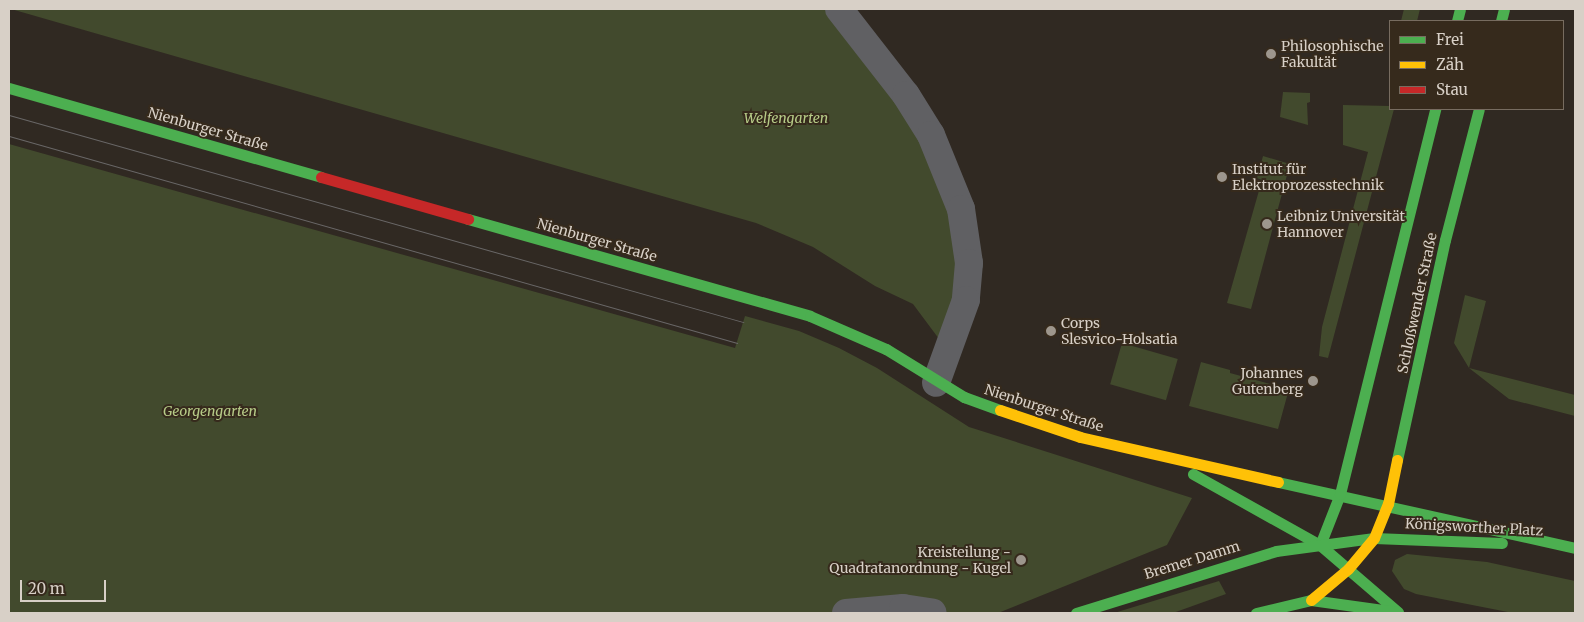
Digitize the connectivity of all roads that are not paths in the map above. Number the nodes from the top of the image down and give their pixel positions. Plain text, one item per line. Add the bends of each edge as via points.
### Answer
1 (839, 9) edge
2 (9, 88) edge
3 (1435, 110) edge
4 (1478, 110) edge
5 (936, 383) junction
6 (1162, 458) junction
7 (1340, 494) junction
8 (1388, 504) junction
9 (1374, 538) junction
10 (1320, 545) junction
11 (1574, 547) edge
12 (1348, 569) junction
13 (1311, 600) junction
14 (846, 613) edge
15 (933, 613) edge
16 (1076, 613) edge
17 (1256, 613) edge
18 (1402, 613) edge

1 - 5 street via 906,95 931,135 961,209 969,263 966,300
2 - 5 main road, Nienburger Straße via 810,316 886,350
3 - 7 main road, Schloßwender Straße
4 - 8 main road, Schloßwender Straße via 1445,240
5 - 6 main road, Nienburger Straße via 1014,417
6 - 7 main road, Nienburger Straße
6 - 10 main road, Nienburger Straße
7 - 8 main road, Königsworther Platz
7 - 10 main road
8 - 9 main road, Königsworther Platz
8 - 11 main road, Königsworther Platz
9 - 10 main road, Königsworther Platz
9 - 11 main road, Königsworther Platz
9 - 12 main road, Königsworther Platz
10 - 12 main road
10 - 16 main road, Bremer Damm via 1276,551
12 - 13 main road, Königsworther Platz
12 - 18 main road
13 - 17 main road
13 - 18 main road
14 - 15 street via 903,608

